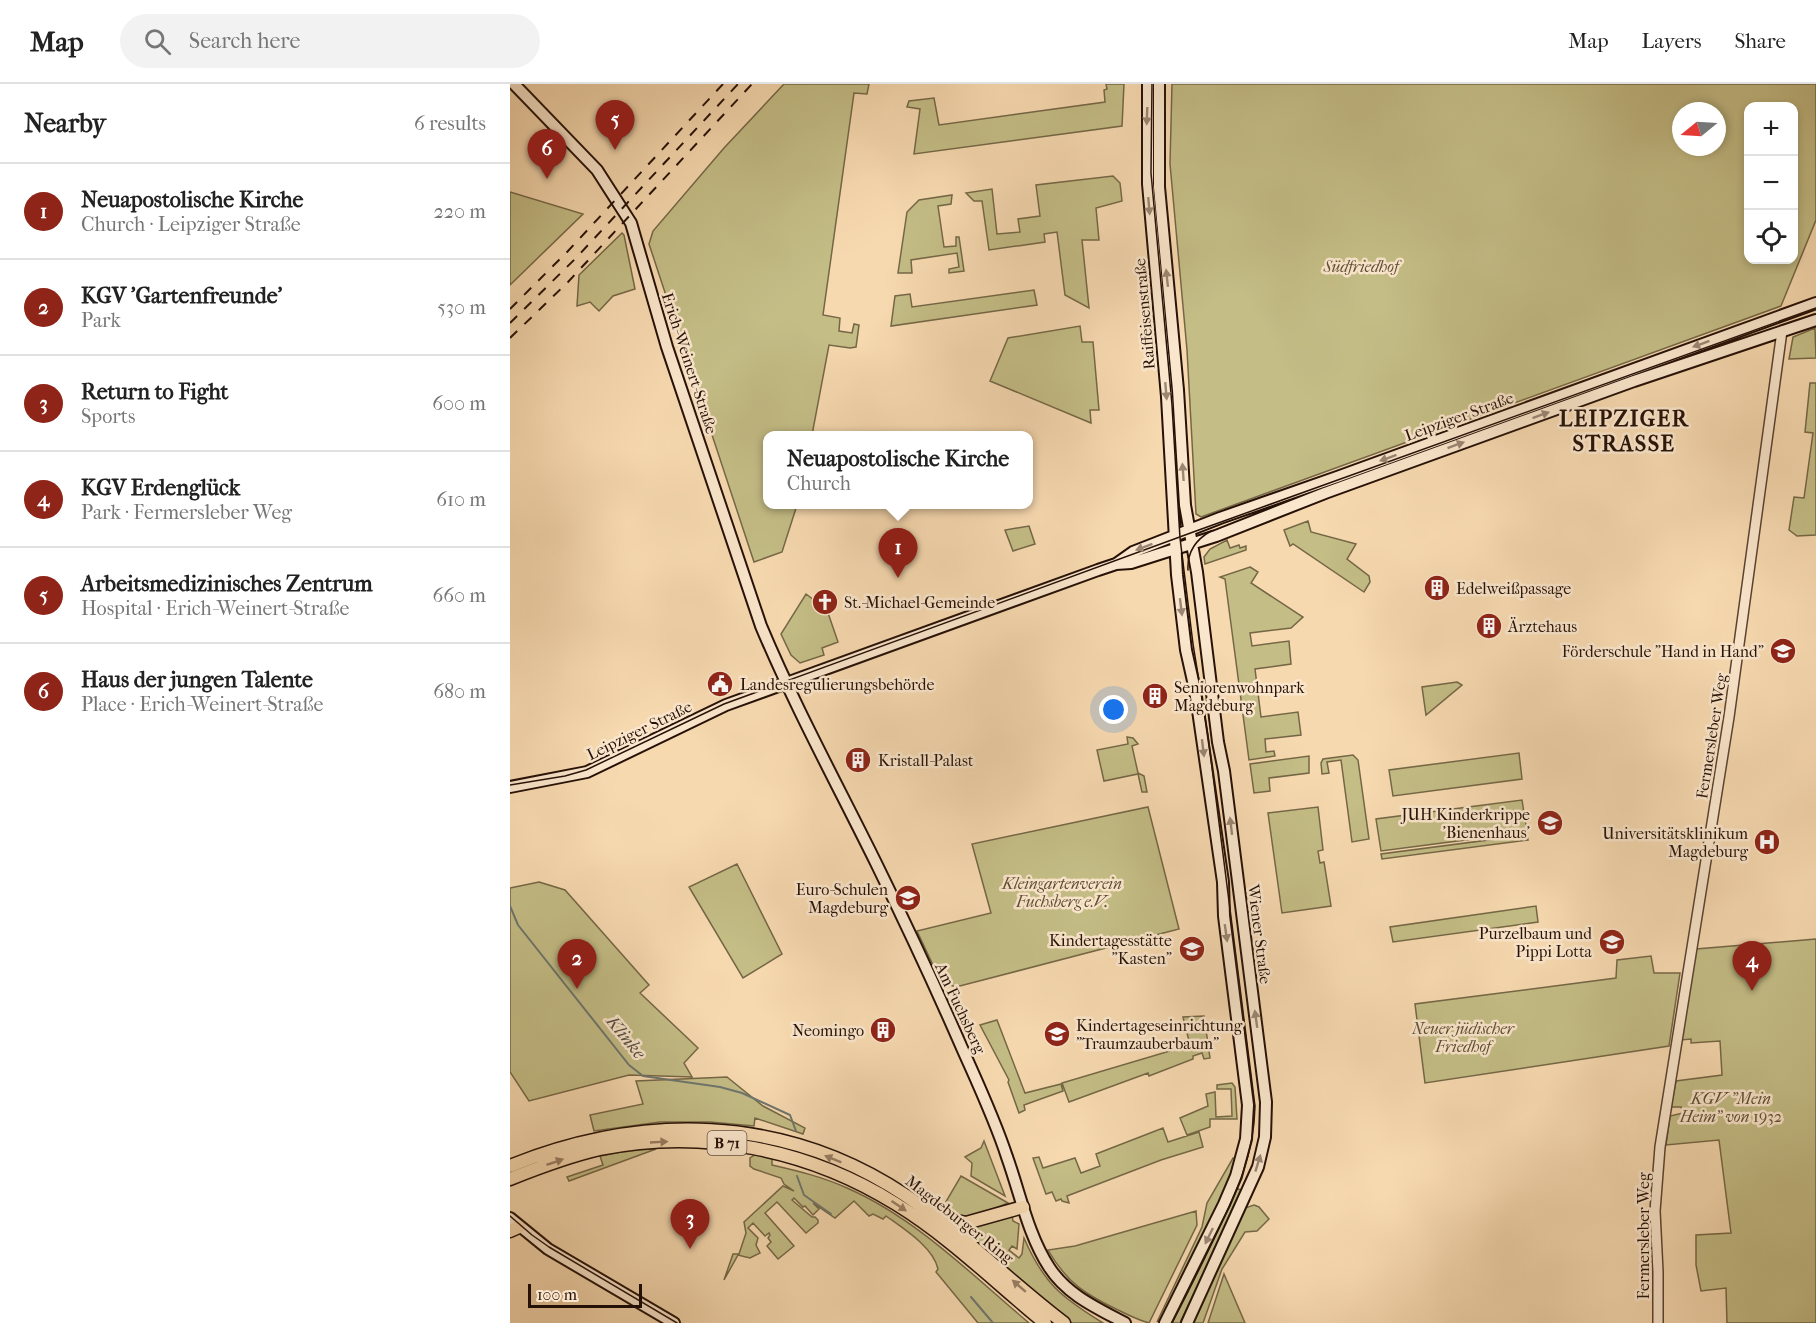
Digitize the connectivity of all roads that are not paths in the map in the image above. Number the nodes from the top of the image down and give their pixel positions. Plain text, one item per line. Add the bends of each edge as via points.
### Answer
1 (514, 84) edge
2 (1148, 84) edge
3 (1159, 84) edge
4 (1816, 303) edge
5 (1816, 320) edge
6 (1782, 331) junction
7 (1190, 536) junction
8 (1175, 542) junction
9 (787, 683) junction
10 (510, 787) edge
11 (599, 1144) junction
12 (510, 1166) edge
13 (510, 1179) edge
14 (904, 1195) junction
15 (1023, 1207) junction
16 (513, 1225) edge
17 (674, 1323) edge
18 (1045, 1323) edge
19 (1064, 1323) edge
20 (1125, 1323) edge
21 (1165, 1323) edge
22 (1187, 1323) edge
23 (1658, 1323) edge

1 - 9 main road, Erich-Weinert-Straße via 597,170 631,224 667,347 738,560 761,626
2 -> 8 main road, Raiffeisenstraße via 1148,184
7 -> 3 main road, Raiffeisenstraße via 1159,187
4 -> 7 main road, Leipziger Straße via 1303,489
5 - 6 main road, Leipziger Straße
7 -> 6 main road, Leipziger Straße via 1216,536 1324,493
6 - 23 street, Fermersleber Weg via 1730,717 1660,1148 1655,1217
7 - 8 main road, Leipziger Straße
22 -> 7 main road, Wiener Straße via 1258,1167 1265,1137 1266,1102
8 - 9 main road, Leipziger Straße via 1131,563 1116,564
8 -> 21 main road, Wiener Straße via 1186,650 1224,887 1224,916 1248,1105 1246,1139 1236,1176
9 - 10 main road, Leipziger Straße via 709,712 591,770
9 - 15 main road, Am Fuchsberg via 953,1026 1004,1149
11 - 12 highway, Magdeburger Ring / B 71 via 558,1148
13 -> 11 highway, Magdeburger Ring / B 71
14 -> 11 highway, Magdeburger Ring / B 71 via 827,1156 752,1135 678,1129 636,1132
11 -> 18 highway, Magdeburger Ring / B 71 via 711,1142 774,1152 830,1170 907,1211
14 - 15 highway via 962,1222
19 -> 14 highway, Magdeburger Ring / B 71
15 - 20 main road, Am Fuchsberg via 1042,1256 1058,1279 1079,1298
16 - 17 main road

